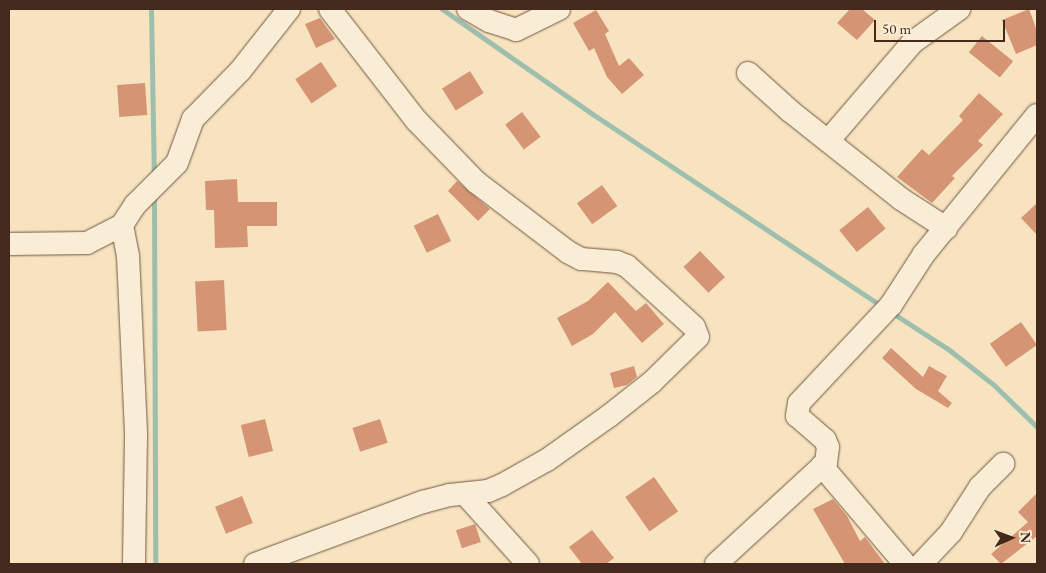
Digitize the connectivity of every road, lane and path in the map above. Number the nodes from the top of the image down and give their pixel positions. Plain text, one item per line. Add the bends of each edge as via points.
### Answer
1 (289, 9) edge
2 (330, 9) edge
3 (468, 9) edge
4 (558, 9) edge
5 (959, 9) edge
6 (748, 73) dead end
7 (1037, 115) edge
8 (828, 141) junction
9 (122, 225) junction
10 (946, 228) junction
11 (9, 244) edge
12 (1003, 464) dead end
13 (822, 466) junction
14 (465, 494) junction
15 (134, 564) edge
16 (255, 564) edge
17 (528, 564) edge
18 (716, 564) edge
19 (905, 564) edge
20 (921, 564) edge

1 - 9 street via 240,71 193,119 177,163 145,193
2 - 14 street via 416,120 476,182 568,252 581,259 627,266 698,332 696,342 652,382 574,442 502,485 488,491
3 - 4 street via 516,30
5 - 8 street via 913,42
6 - 8 street
7 - 10 street
8 - 10 street via 900,199
9 - 11 street via 86,244
9 - 15 street via 128,256 136,435
10 - 13 street via 887,309 796,409 801,421 825,440 828,455
12 - 20 street via 980,487 951,532
13 - 18 street
13 - 19 street
14 - 16 street via 423,502
14 - 17 street

